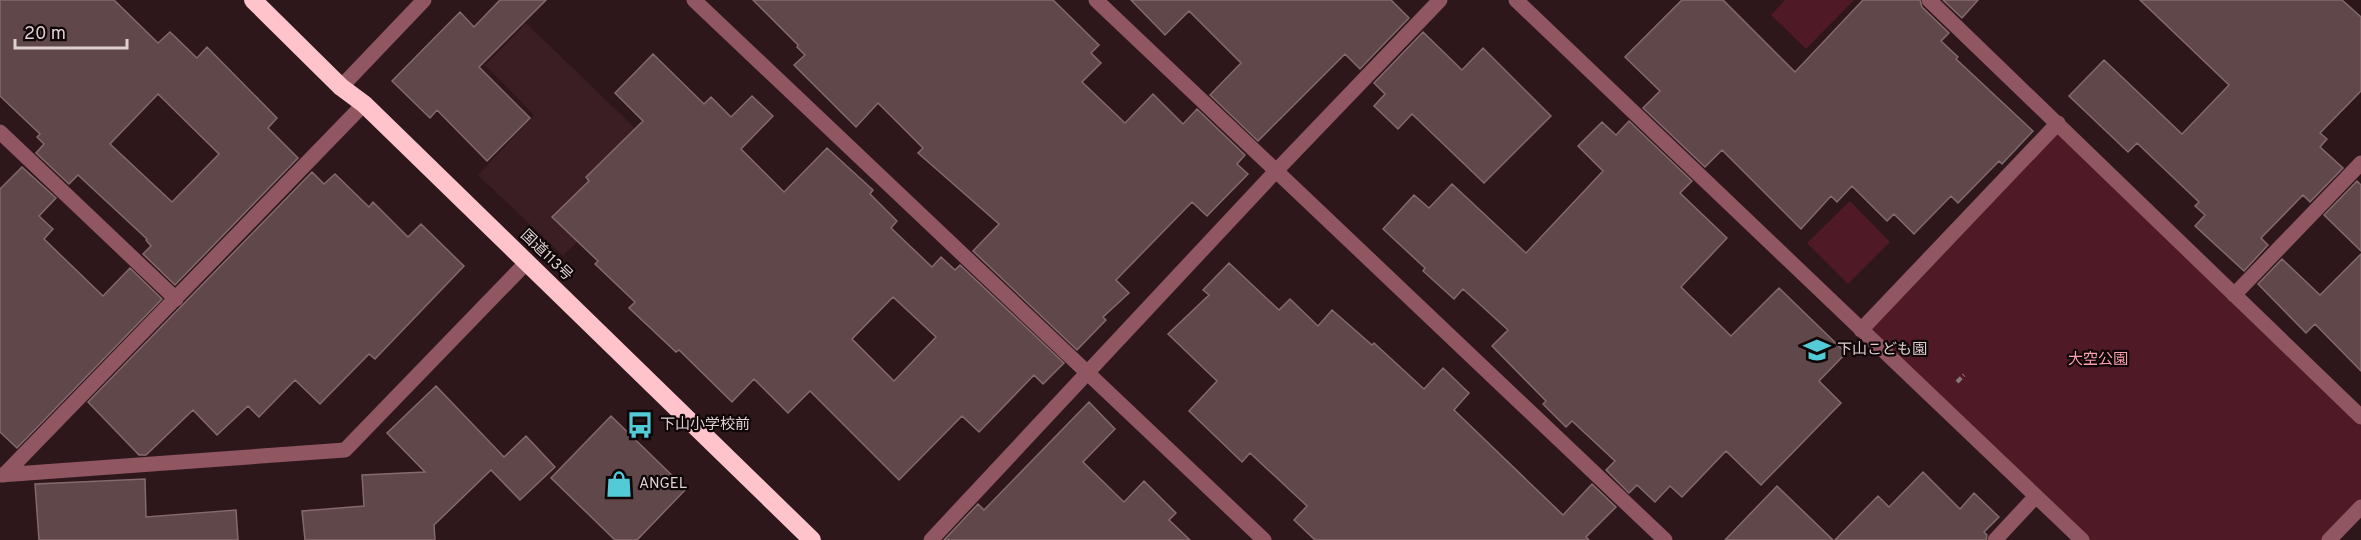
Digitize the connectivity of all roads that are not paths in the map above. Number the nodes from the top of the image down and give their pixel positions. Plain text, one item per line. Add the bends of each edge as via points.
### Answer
1 (253, 0) edge
2 (424, 0) edge
3 (694, 0) edge
4 (1096, 0) edge
5 (1440, 0) edge
6 (1516, 0) edge
7 (1929, 0) edge
8 (341, 87) junction
9 (364, 104) junction
10 (2058, 123) junction
11 (1, 135) edge
12 (2361, 163) edge
13 (1275, 172) junction
14 (527, 262) junction
15 (2234, 295) junction
16 (176, 299) junction
17 (1861, 330) junction
18 (1087, 371) junction
19 (2361, 417) edge
20 (2, 475) edge
21 (2036, 496) junction
22 (2361, 507) edge
23 (812, 540) edge
24 (931, 540) edge
25 (1264, 540) edge
26 (1665, 540) edge
27 (1995, 540) edge
28 (2082, 540) edge
29 (2329, 540) edge

1 - 8 highway, 国道113号
2 - 8 street
3 - 18 street
4 - 13 street
5 - 13 street
6 - 17 street
7 - 10 street
8 - 9 highway, 国道113号
9 - 14 highway, 国道113号
9 - 16 street
10 - 15 street
10 - 17 street
11 - 16 street
12 - 15 street
13 - 18 street
13 - 26 street
14 - 20 street via 345,450
14 - 23 highway, 国道113号
15 - 19 street
16 - 20 street
17 - 21 street
18 - 24 street
18 - 25 street
21 - 27 street
21 - 28 street
22 - 29 street

